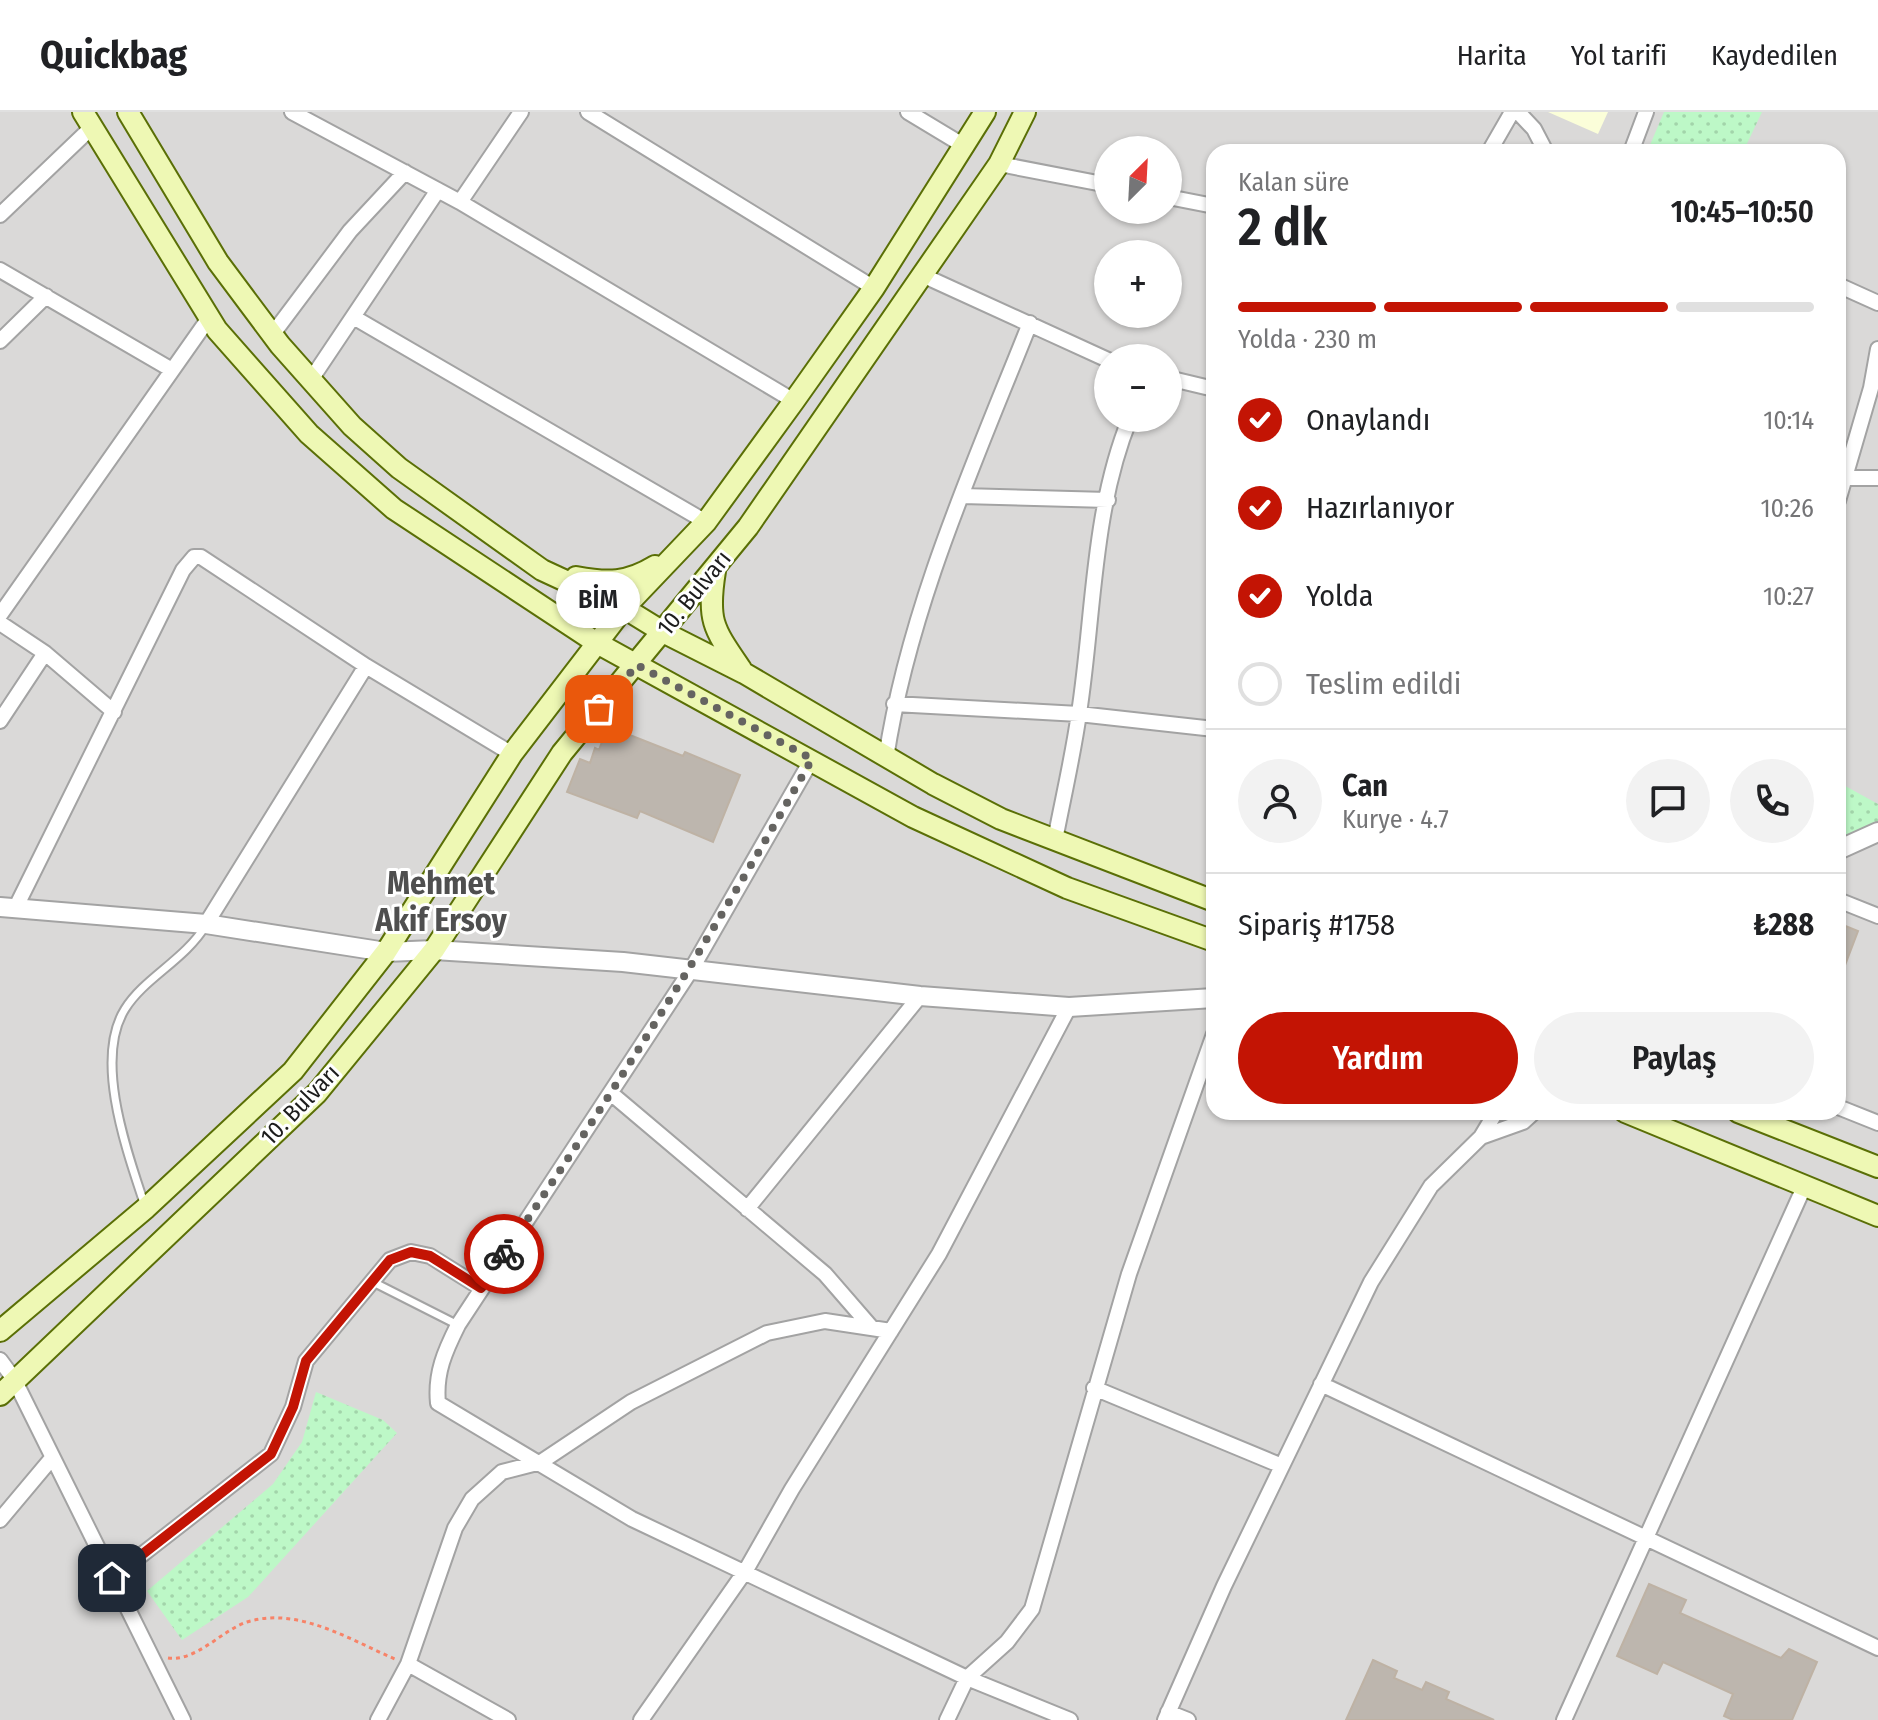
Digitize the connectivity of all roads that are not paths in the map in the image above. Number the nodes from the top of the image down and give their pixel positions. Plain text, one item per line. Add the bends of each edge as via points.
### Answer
1 (128, 112) edge
2 (292, 112) edge
3 (521, 112) edge
4 (588, 112) edge
5 (908, 112) edge
6 (985, 112) edge
7 (1025, 112) edge
8 (1512, 112) edge
9 (1518, 112) edge
10 (1646, 112) edge
11 (87, 120) edge
12 (1494, 144) edge
13 (1542, 144) edge
14 (1634, 144) edge
15 (966, 147) junction
16 (999, 164) junction
17 (405, 172) junction
18 (1094, 182) edge
19 (438, 190) junction
20 (1182, 200) edge
21 (460, 202) junction
22 (1206, 204) edge
23 (0, 215) edge
24 (0, 270) edge
25 (922, 275) junction
26 (874, 288) junction
27 (1846, 289) edge
28 (46, 296) junction
29 (1878, 303) edge
30 (209, 318) junction
31 (355, 318) junction
32 (1030, 323) junction
33 (272, 335) junction
34 (0, 341) edge
35 (1878, 349) edge
36 (1094, 353) edge
37 (172, 370) junction
38 (310, 381) junction
39 (1182, 381) edge
40 (1206, 387) edge
41 (794, 401) junction
42 (1126, 432) edge
43 (1846, 475) edge
44 (1846, 478) edge
45 (1878, 478) edge
46 (962, 496) junction
47 (1108, 500) junction
48 (706, 522) junction
49 (682, 549) junction
50 (715, 568) junction
51 (542, 570) junction
52 (624, 608) junction
53 (0, 615) edge
54 (0, 623) edge
55 (663, 632) junction
56 (597, 643) junction
57 (45, 653) junction
58 (637, 665) junction
59 (366, 666) junction
60 (744, 673) junction
61 (894, 704) junction
62 (114, 712) junction
63 (1079, 714) junction
64 (0, 721) edge
65 (1206, 728) edge
66 (512, 754) junction
67 (886, 758) junction
68 (812, 759) junction
69 (1878, 832) edge
70 (1055, 840) junction
71 (1846, 846) edge
72 (1206, 898) edge
73 (1846, 903) edge
74 (8, 908) edge
75 (1878, 916) edge
76 (206, 924) junction
77 (1206, 938) edge
78 (434, 950) junction
79 (386, 952) junction
80 (691, 970) junction
81 (920, 996) junction
82 (1206, 998) edge
83 (1069, 1007) junction
84 (1206, 1057) edge
85 (613, 1095) junction
86 (1846, 1110) edge
87 (1491, 1120) edge
88 (1525, 1120) edge
89 (1644, 1120) edge
90 (1758, 1120) edge
91 (1878, 1123) edge
92 (1481, 1137) junction
93 (1878, 1167) edge
94 (1804, 1187) junction
95 (146, 1208) junction
96 (747, 1209) junction
97 (1878, 1216) edge
98 (371, 1281) junction
99 (481, 1288) junction
100 (458, 1325) junction
101 (871, 1327) junction
102 (0, 1331) edge
103 (891, 1331) junction
104 (0, 1360) edge
105 (1321, 1384) junction
106 (7, 1387) edge
107 (1094, 1388) junction
108 (52, 1458) junction
109 (538, 1463) junction
110 (1282, 1466) junction
111 (0, 1520) edge
112 (1646, 1539) junction
113 (746, 1570) junction
114 (112, 1578) junction
115 (1878, 1648) edge
116 (408, 1664) junction
117 (967, 1678) junction
118 (1167, 1716) edge
119 (183, 1720) edge
120 (378, 1720) edge
121 (508, 1720) edge
122 (641, 1720) edge
123 (947, 1720) edge
124 (1070, 1720) edge
125 (1188, 1720) edge
126 (1564, 1720) edge

1 - 33 main road via 218,262
2 - 17 street
3 - 21 street
4 - 26 street
5 - 15 street
6 - 15 main road, 10. Bulvarı
7 - 16 main road, 10. Bulvarı
8 - 12 street
9 - 13 street
10 - 14 street
11 - 23 street
11 - 30 main road
15 - 26 main road, 10. Bulvarı
16 - 18 street
16 - 25 main road, 10. Bulvarı
17 - 19 street
17 - 33 street via 350,231
19 - 21 street
19 - 31 street
20 - 22 street
21 - 41 street
24 - 28 street
25 - 32 street
25 - 50 main road, 10. Bulvarı
26 - 41 main road, 10. Bulvarı
27 - 29 street
28 - 34 street
28 - 37 street
30 - 37 street
30 - 56 main road via 309,434 394,509
31 - 38 street
31 - 48 street
32 - 36 street
32 - 46 street
33 - 38 main road
35 - 43 street
37 - 53 street
38 - 51 main road via 399,468
39 - 40 street
41 - 48 main road, 10. Bulvarı
42 - 47 street
44 - 45 street
46 - 47 street
46 - 61 street
47 - 63 street
48 - 49 main road, 10. Bulvarı
49 - 51 main road via 634,579 608,583
49 - 52 main road, 10. Bulvarı
50 - 55 main road, 10. Bulvarı
50 - 60 main road via 709,608 717,634
51 - 52 main road
52 - 55 main road
52 - 56 main road, 10. Bulvarı
54 - 57 street
55 - 58 main road, 10. Bulvarı
55 - 60 main road
56 - 58 main road
56 - 66 main road, 10. Bulvarı
57 - 62 street
57 - 64 street
58 - 68 main road
58 - 78 main road, 10. Bulvarı via 562,753
59 - 62 street via 194,557
59 - 66 street
59 - 76 street
60 - 67 main road
61 - 63 street
61 - 67 street
62 - 74 street
63 - 65 street
63 - 70 street
66 - 79 main road, 10. Bulvarı
67 - 70 main road via 1001,819
68 - 77 main road via 913,817 1067,888
68 - 80 street
69 - 71 street
70 - 72 main road
73 - 75 street
74 - 76 street
76 - 79 street
76 - 95 lane via 195,943 125,1009 115,1037 120,1130
78 - 79 street
78 - 80 street
78 - 106 main road, 10. Bulvarı via 317,1093
79 - 95 main road, 10. Bulvarı via 293,1071
80 - 81 street
80 - 85 street
81 - 83 street
81 - 96 street
82 - 83 street
83 - 103 street via 939,1254
84 - 107 street
85 - 96 street
85 - 99 street
86 - 91 street
87 - 92 street
88 - 92 street
89 - 94 main road
90 - 93 main road
92 - 105 street via 1431,1186 1371,1282
94 - 97 main road
94 - 112 street
95 - 102 main road, 10. Bulvarı
96 - 101 street via 825,1274
98 - 99 street via 390,1260 411,1252 430,1256
98 - 100 lane
98 - 114 street via 306,1361 293,1407 271,1454
99 - 100 street
100 - 109 street via 436,1383 438,1403
101 - 103 street
101 - 109 street via 825,1321 767,1333 631,1402
103 - 113 street
104 - 106 street
105 - 110 street
105 - 112 street
106 - 108 street
107 - 110 street
107 - 117 street via 1032,1609 1007,1642
108 - 111 street
108 - 114 street
109 - 113 street via 632,1519
109 - 116 street via 502,1472 472,1499 455,1528
110 - 118 street
112 - 115 street
112 - 126 street
113 - 117 street
113 - 122 street
114 - 119 street
116 - 120 street
116 - 121 street
117 - 123 street
117 - 124 street
118 - 125 street

